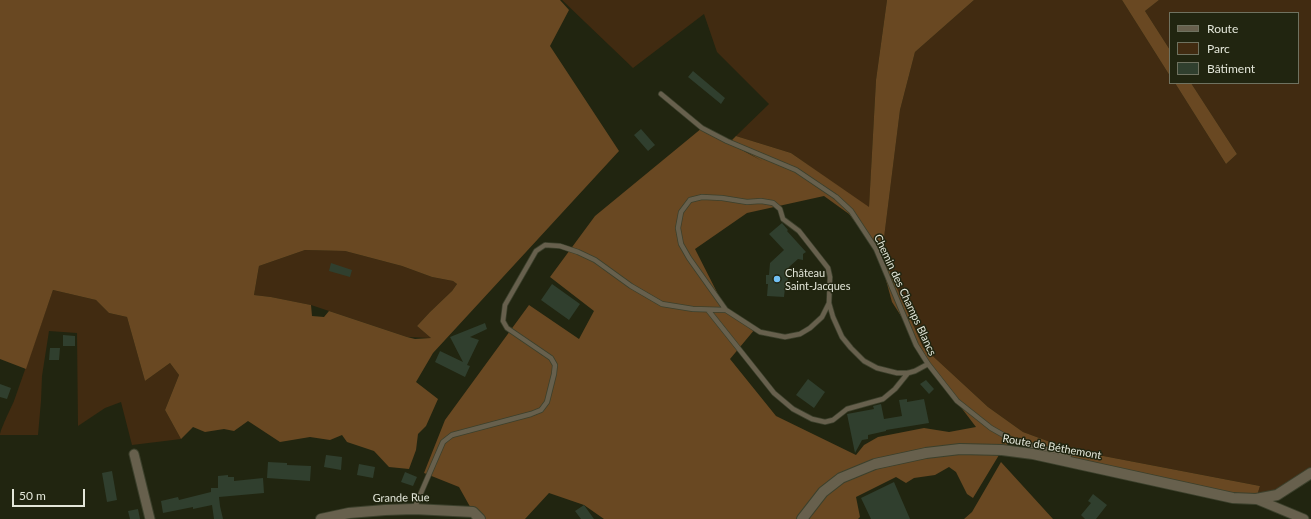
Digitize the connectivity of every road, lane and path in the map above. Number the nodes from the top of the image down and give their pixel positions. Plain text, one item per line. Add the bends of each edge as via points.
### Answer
1 (661, 94) dead end
2 (830, 303) junction
3 (708, 310) junction
4 (726, 310) junction
5 (928, 364) junction
6 (908, 373) junction
7 (134, 454) dead end
8 (1066, 460) junction
9 (1311, 473) edge
10 (1256, 499) junction
11 (414, 509) junction
12 (150, 519) edge
13 (321, 519) edge
14 (480, 519) edge
15 (802, 519) edge
16 (1304, 519) edge

1 - 5 lane, Chemin des Champs Blancs via 702,128 796,170 826,189 851,211 876,249 916,345
2 - 4 lane via 822,317 810,328 800,334 785,337 760,332
2 - 4 lane via 828,268 799,231 783,219 780,209 772,203 702,197 690,200 681,212 678,228 680,244
2 - 6 lane via 842,337 864,361 876,368
3 - 4 lane
3 - 6 lane via 774,393 793,409 812,419 825,422 833,420 847,409 883,399
3 - 11 lane via 662,304 595,260 578,252 560,246 545,246 536,251 506,305 503,321 506,328 551,358 554,374 547,402 541,410 531,414 452,435 443,442
5 - 6 lane
5 - 8 lane, Chemin des Champs Blancs via 957,401 991,428 1014,441 1069,455
7 - 12 street
8 - 10 street, Route de Béthemont via 1233,498
8 - 15 street, Route de Béthemont via 1002,450 960,448 875,464 841,478 829,487
9 - 10 street, Route de Béthemont via 1277,495
10 - 16 street
11 - 13 street, Grande Rue via 349,512
11 - 14 street, Grande Rue via 473,512

